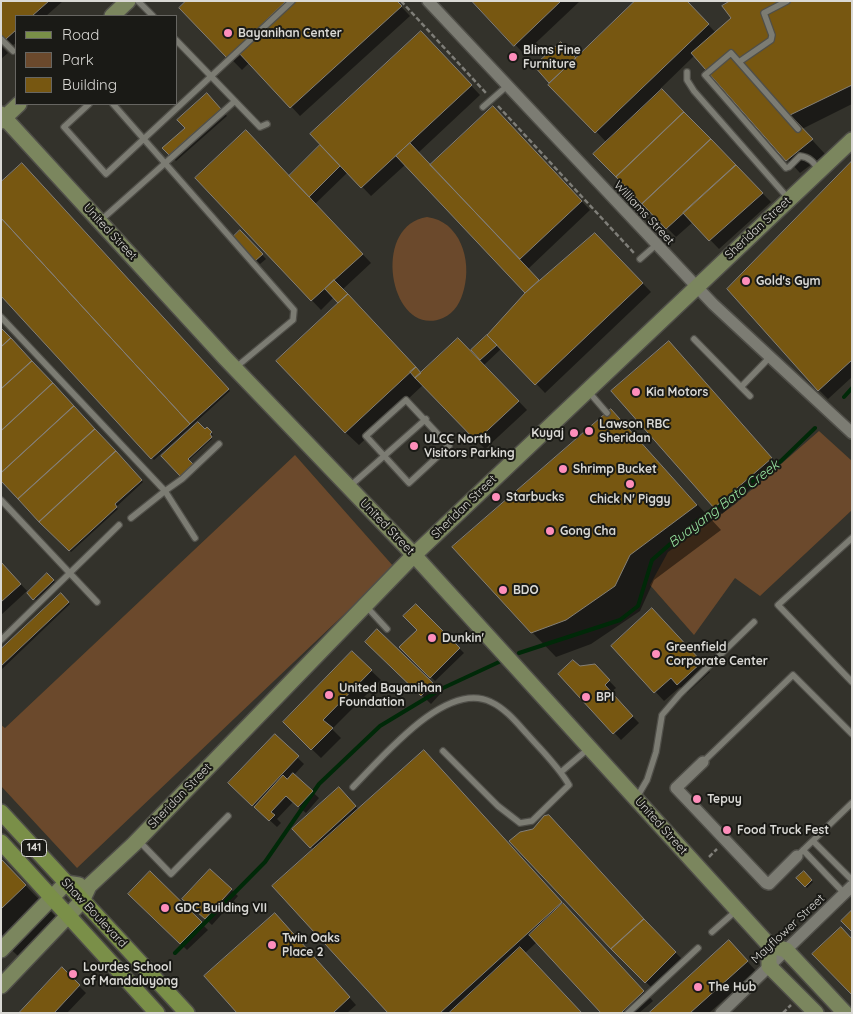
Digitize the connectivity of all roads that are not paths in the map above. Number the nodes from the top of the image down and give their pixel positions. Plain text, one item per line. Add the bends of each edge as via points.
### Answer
1 (128, 1) edge
2 (138, 1) edge
3 (292, 1) edge
4 (428, 1) edge
5 (787, 1) edge
6 (113, 15) edge
7 (152, 15) edge
8 (1, 39) edge
9 (178, 42) edge
10 (15, 49) edge
11 (739, 62) junction
12 (687, 72) dead end
13 (210, 76) junction
14 (507, 86) junction
15 (235, 101) junction
16 (18, 105) edge
17 (88, 105) edge
18 (113, 105) edge
19 (483, 107) dead end
20 (2, 117) edge
21 (268, 124) dead end
22 (798, 129) dead end
23 (143, 139) junction
24 (852, 140) edge
25 (165, 163) junction
26 (819, 170) junction
27 (789, 200) junction
28 (100, 221) junction
29 (656, 245) junction
30 (640, 259) road end
31 (695, 286) junction
32 (1, 317) edge
33 (694, 339) dead end
34 (770, 357) junction
35 (235, 368) junction
36 (741, 387) junction
37 (587, 390) junction
38 (750, 396) dead end
39 (607, 413) dead end
40 (426, 418) junction
41 (852, 433) edge
42 (220, 444) dead end
43 (384, 456) junction
44 (348, 487) junction
45 (165, 491) junction
46 (1, 500) edge
47 (131, 518) dead end
48 (119, 525) dead end
49 (195, 538) dead end
50 (852, 538) edge
51 (414, 555) junction
52 (70, 572) junction
53 (98, 602) dead end
54 (365, 605) junction
55 (754, 622) dead end
56 (387, 629) dead end
57 (1, 640) edge
58 (852, 682) edge
59 (852, 734) edge
60 (590, 747) junction
61 (443, 751) dead end
62 (703, 762) joint
63 (561, 772) junction
64 (352, 787) dead end
65 (637, 798) junction
66 (852, 803) edge
67 (1, 812) edge
68 (228, 816) dead end
69 (138, 840) junction
70 (813, 841) junction
71 (1, 842) edge
72 (800, 853) junction
73 (852, 880) edge
74 (66, 883) junction
75 (89, 886) junction
76 (848, 890) edge
77 (50, 898) junction
78 (82, 900) junction
79 (737, 910) junction
80 (67, 916) junction
81 (712, 932) dead end
82 (769, 945) junction
83 (698, 948) dead end
84 (1, 950) edge
85 (786, 950) junction
86 (769, 966) junction
87 (1, 986) edge
88 (157, 1013) edge
89 (187, 1013) edge
90 (628, 1013) edge
91 (720, 1013) edge
92 (816, 1013) edge
93 (845, 1013) edge

1 - 6 street
2 - 7 lane
3 - 13 lane
4 - 14 street, Williams Street
5 - 11 lane via 764,13 771,40
8 - 10 lane
9 - 13 lane
11 - 22 lane
11 - 26 lane via 731,53 705,76 786,168 804,156
12 - 27 lane via 687,80 694,91
13 - 15 lane
13 - 23 lane
14 - 19 lane
14 - 29 street, Williams Street
15 - 21 lane via 260,127
15 - 25 lane
16 - 20 street
17 - 23 lane via 64,127 106,174
18 - 23 lane
20 - 28 street, United Street
23 - 25 lane
24 - 26 street, Sheridan Street
25 - 28 lane
25 - 35 lane via 294,310 293,320
26 - 27 street, Sheridan Street
27 - 31 street, Sheridan Street
28 - 35 street, United Street
29 - 30 lane
29 - 31 street, Williams Street
31 - 34 street, Williams Street
31 - 37 street, Sheridan Street
32 - 45 lane
33 - 36 lane
34 - 36 lane
34 - 41 street, Williams Street
35 - 44 street, United Street
36 - 38 lane
37 - 39 lane
37 - 51 street, Sheridan Street
40 - 43 lane
40 - 43 lane via 406,400 366,435
40 - 43 lane via 449,447 409,483
42 - 45 lane
43 - 44 lane
44 - 51 street, United Street
45 - 47 lane
45 - 49 lane
46 - 52 lane
48 - 52 lane
50 - 58 lane via 778,605
51 - 54 street, Sheridan Street
51 - 60 street, United Street
52 - 53 lane
52 - 57 lane
54 - 56 lane
54 - 69 street, Sheridan Street
55 - 65 lane via 662,715 648,780
59 - 62 lane via 793,675
60 - 63 lane
60 - 65 street, United Street
61 - 63 lane via 498,806 520,823 532,821 569,785
62 - 72 street via 676,788 767,884
63 - 64 lane via 506,711 491,701 477,698 438,708
65 - 79 street, United Street
66 - 70 lane
67 - 74 main road, Shaw Boulevard / 141
68 - 69 lane via 171,874
69 - 75 street, Sheridan Street
70 - 72 lane
70 - 73 lane
71 - 77 main road, Shaw Boulevard / 141
72 - 76 lane
74 - 75 street
74 - 77 street
74 - 78 main road, Shaw Boulevard / 141
75 - 78 street, Sheridan Street
76 - 85 street, Mayflower Street
77 - 80 main road, Shaw Boulevard / 141
77 - 84 street
78 - 80 street, Sheridan Street
78 - 89 main road, Shaw Boulevard / 141
79 - 81 lane
79 - 82 street, United Street
80 - 87 street, Sheridan Street
80 - 88 main road, Shaw Boulevard / 141
82 - 85 street
82 - 86 street
83 - 90 lane
85 - 86 street, Mayflower Street
85 - 93 street
86 - 91 street, Mayflower Street
86 - 92 street

